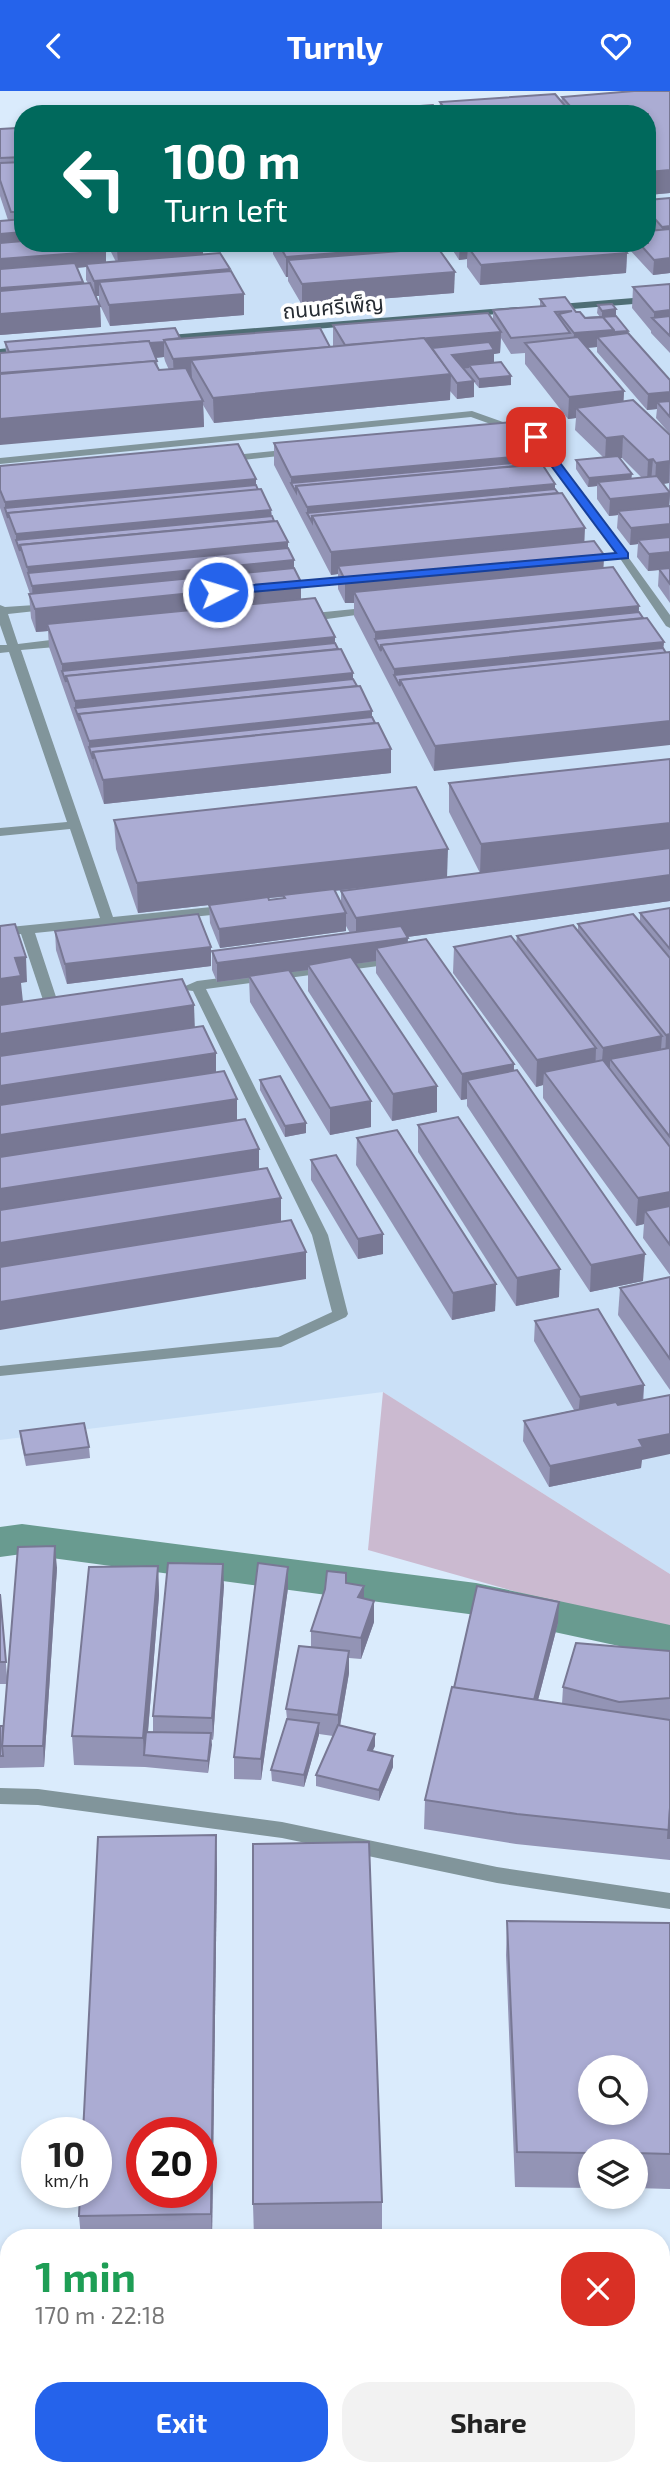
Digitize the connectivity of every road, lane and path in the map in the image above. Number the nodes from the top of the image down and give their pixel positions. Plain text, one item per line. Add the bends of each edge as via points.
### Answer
1 (670, 298) edge
2 (151, 339) edge
3 (41, 348) edge
4 (0, 352) edge
5 (514, 429) junction
6 (486, 432) edge
7 (305, 451) edge
8 (0, 461) edge
9 (208, 461) edge
10 (624, 555) junction
11 (610, 557) dead end
12 (374, 578) edge
13 (642, 583) junction
14 (628, 584) edge
15 (264, 588) edge
16 (57, 606) edge
17 (0, 610) edge
18 (382, 610) edge
19 (286, 619) edge
20 (670, 624) edge
21 (81, 641) edge
22 (7, 648) edge
23 (74, 825) junction
24 (0, 832) edge
25 (245, 908) edge
26 (108, 922) junction
27 (27, 930) junction
28 (0, 932) edge
29 (396, 960) edge
30 (197, 985) junction
31 (174, 989) edge
32 (52, 1006) edge
33 (0, 1371) edge
34 (0, 1796) edge
35 (670, 1901) edge

1 - 2 main road, ถนนศรีเพ็ญ
3 - 4 main road
5 - 6 lane
5 - 8 lane via 472,414
5 - 10 lane via 536,437
7 - 9 lane
10 - 11 lane
10 - 13 lane
12 - 15 lane
13 - 14 lane
13 - 20 lane
16 - 17 lane
17 - 22 lane
18 - 19 lane
21 - 22 lane
22 - 23 lane
23 - 24 lane
23 - 26 lane
25 - 26 lane
26 - 27 lane
27 - 28 lane
27 - 32 lane
29 - 30 lane
30 - 31 lane
30 - 33 lane via 320,1234 340,1314 281,1342
34 - 35 street via 38,1797 282,1830 497,1875

